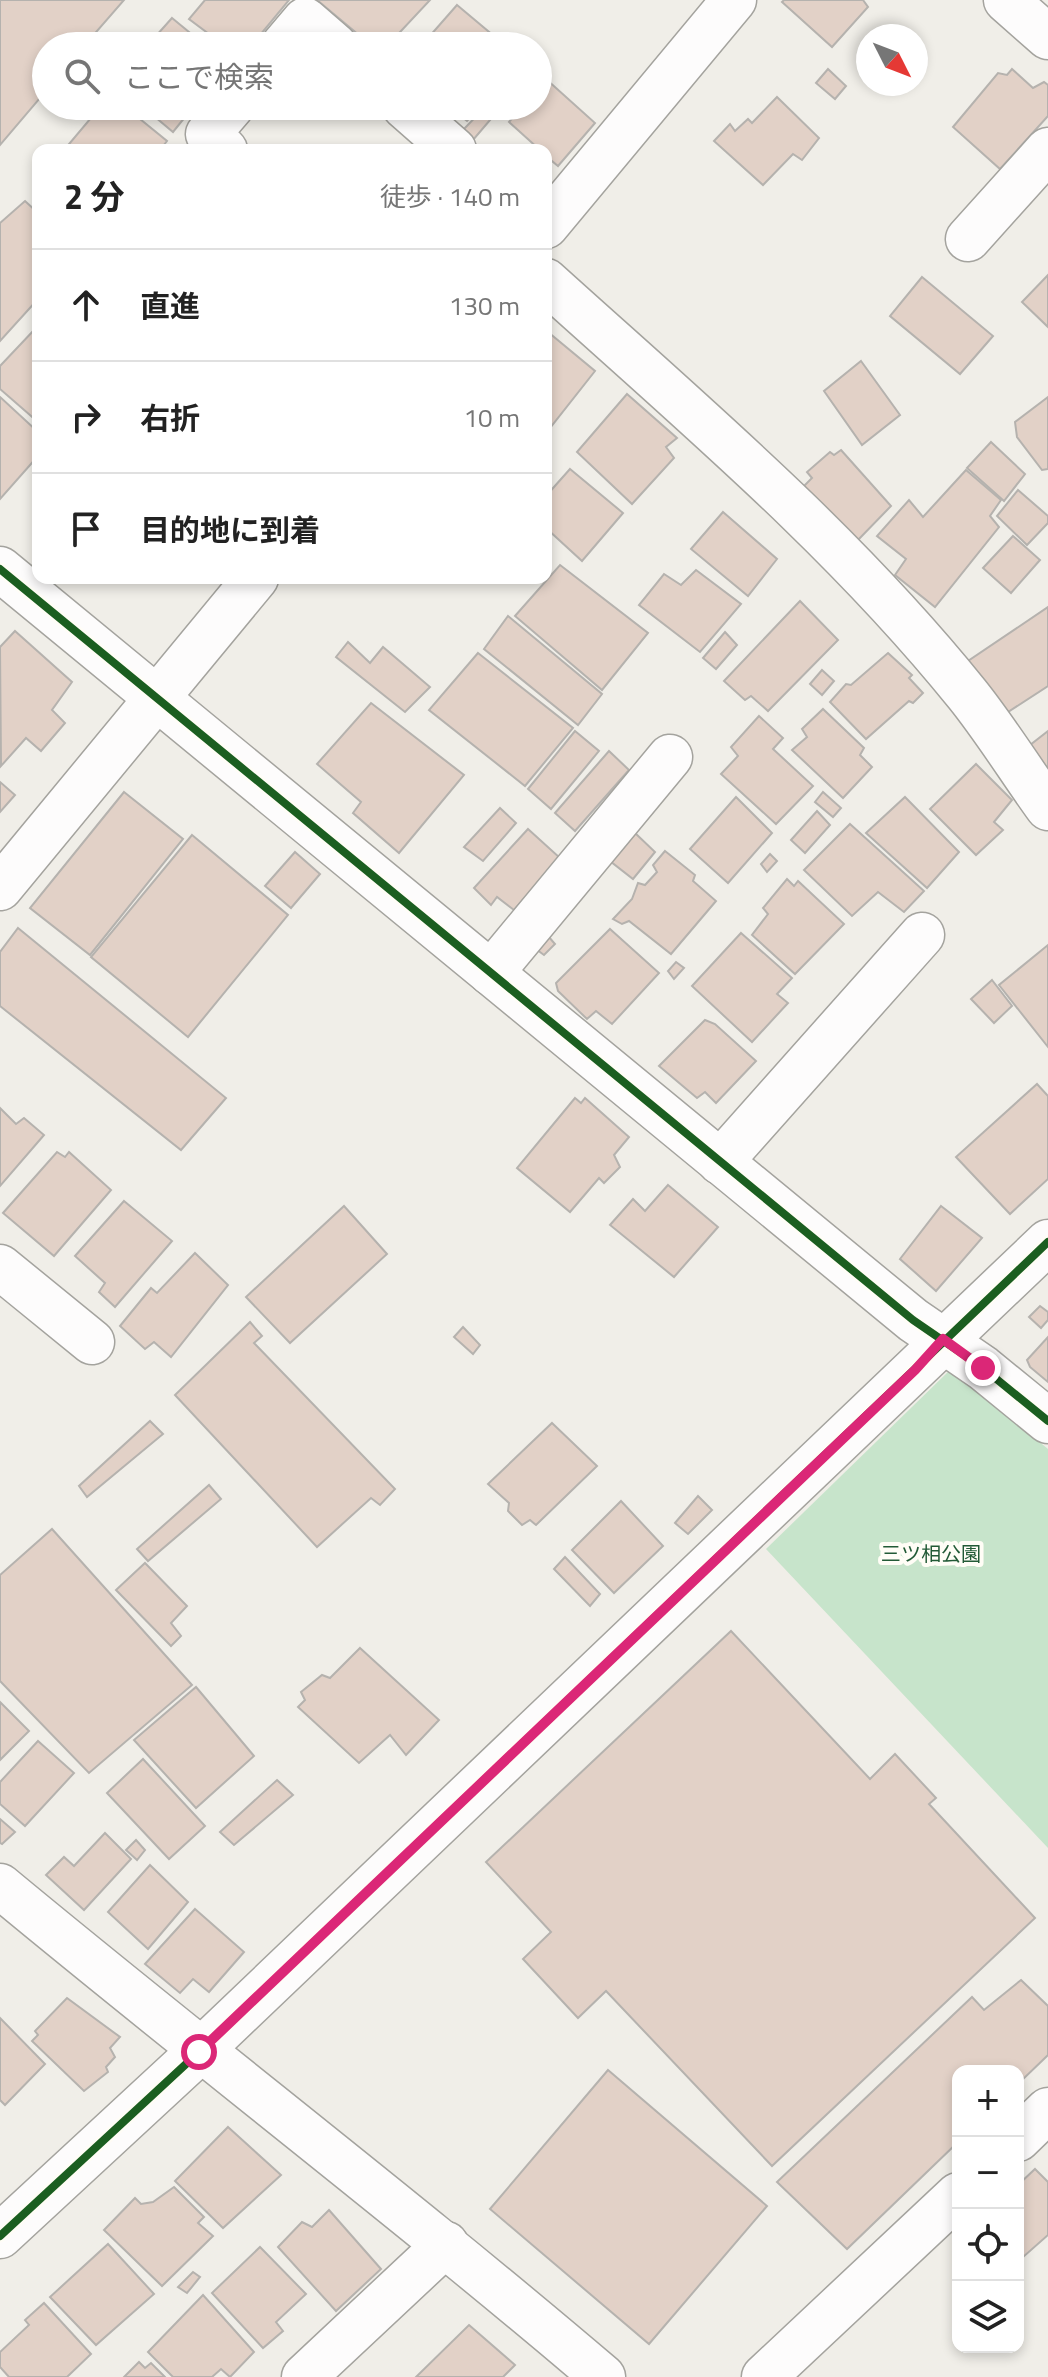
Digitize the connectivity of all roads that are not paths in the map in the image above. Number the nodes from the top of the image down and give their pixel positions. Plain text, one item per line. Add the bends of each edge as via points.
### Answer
1 (734, 0) edge
2 (1006, 0) edge
3 (295, 32) edge
4 (319, 32) edge
5 (1048, 37) edge
6 (220, 120) edge
7 (420, 120) edge
8 (219, 144) edge
9 (447, 144) edge
10 (1048, 150) edge
11 (552, 219) edge
12 (968, 239) dead end
13 (552, 286) edge
14 (0, 569) edge
15 (251, 584) edge
16 (157, 697) junction
17 (670, 757) dead end
18 (1048, 808) edge
19 (0, 888) edge
20 (922, 935) dead end
21 (491, 973) junction
22 (720, 1162) junction
23 (1048, 1242) edge
24 (0, 1267) edge
25 (943, 1339) junction
26 (92, 1342) dead end
27 (1048, 1421) edge
28 (0, 1886) edge
29 (199, 2052) junction
30 (1048, 2110) edge
31 (1020, 2137) edge
32 (952, 2201) edge
33 (0, 2236) edge
34 (446, 2244) junction
35 (304, 2377) edge
36 (603, 2377) edge
37 (764, 2377) edge

1 - 11 street
2 - 5 street
3 - 4 street via 305,20
6 - 8 street via 208,134
7 - 9 street
10 - 12 street
13 - 18 street via 745,458 848,561 967,695
14 - 16 street
15 - 16 street
16 - 19 street
16 - 21 street
17 - 21 street
20 - 22 street
21 - 22 street
22 - 25 street
23 - 25 street
24 - 26 street
25 - 27 street
25 - 29 street
28 - 29 street
29 - 33 street
29 - 34 street
30 - 31 street
32 - 37 street
34 - 35 street
34 - 36 street

